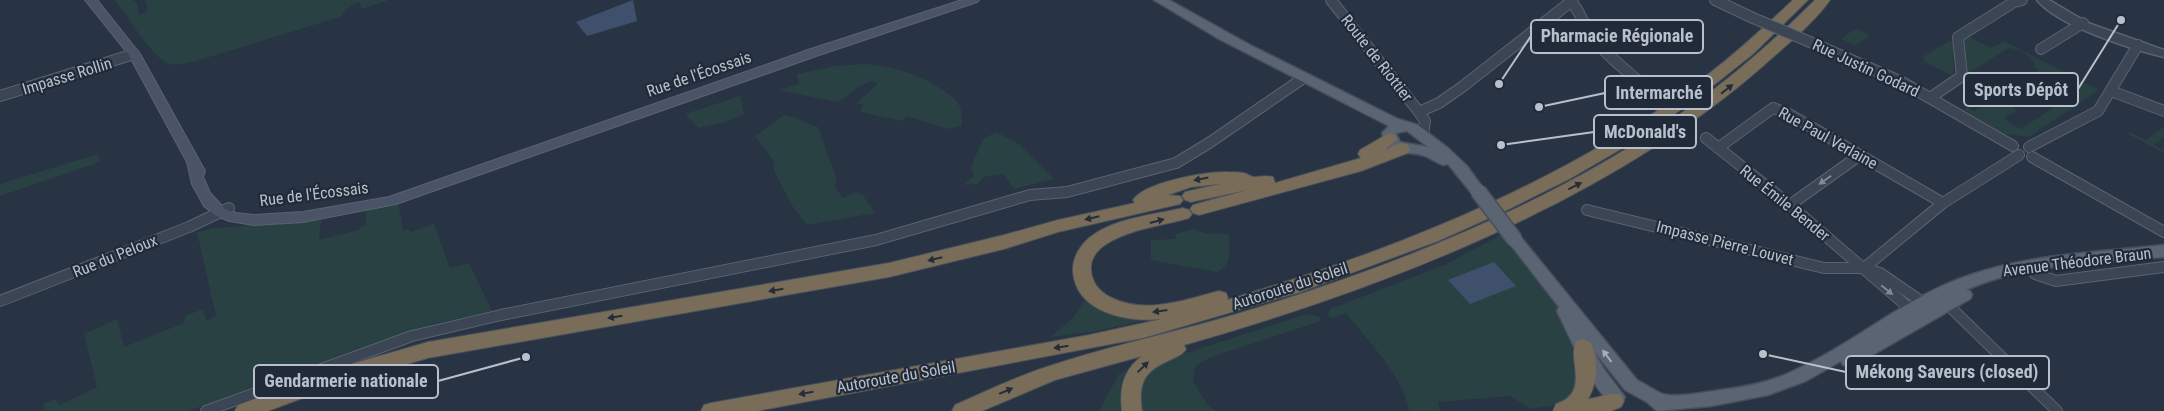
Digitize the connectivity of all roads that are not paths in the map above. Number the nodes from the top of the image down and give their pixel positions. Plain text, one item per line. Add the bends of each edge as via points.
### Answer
1 (90, 0) edge
2 (973, 0) edge
3 (1160, 0) edge
4 (1165, 0) edge
5 (1715, 0) edge
6 (1801, 0) edge
7 (1823, 0) edge
8 (2022, 0) edge
9 (2030, 0) edge
10 (2036, 0) edge
11 (2042, 0) edge
12 (1335, 1) edge
13 (1570, 2) edge
14 (1178, 11) junction
15 (2083, 23) junction
16 (2138, 44) junction
17 (2041, 49) dead end
18 (134, 54) junction
19 (2164, 54) edge
20 (1298, 76) junction
21 (2112, 91) junction
22 (1655, 95) dead end
23 (0, 96) edge
24 (1930, 98) junction
25 (2164, 111) edge
26 (1420, 114) junction
27 (1407, 137) junction
28 (1706, 138) dead end
29 (2013, 146) junction
30 (1718, 148) junction
31 (2030, 152) junction
32 (2019, 155) junction
33 (1860, 156) junction
34 (193, 163) joint
35 (1267, 181) junction
36 (1554, 196) junction
37 (1943, 203) junction
38 (1187, 205) junction
39 (1790, 205) junction
40 (1587, 210) dead end
41 (225, 211) junction
42 (1116, 213) junction
43 (1471, 219) junction
44 (2153, 227) junction
45 (2164, 232) edge
46 (2164, 238) edge
47 (2164, 251) edge
48 (2164, 257) edge
49 (2164, 266) edge
50 (1864, 268) junction
51 (2035, 274) junction
52 (1556, 292) junction
53 (0, 301) edge
54 (1928, 310) junction
55 (1582, 347) junction
56 (1641, 391) junction
57 (1615, 403) edge
58 (1662, 406) edge
59 (1562, 410) edge
60 (206, 411) edge
61 (246, 411) edge
62 (711, 411) edge
63 (962, 411) edge
64 (1132, 411) edge
65 (1689, 411) edge
66 (2057, 411) edge

1 - 18 main road
2 - 41 main road, Rue de l'Écossais via 814,52 391,201 312,215 253,219 233,217
3 - 14 main road
4 - 14 main road
5 - 24 street, Rue Justin Godard, bridge via 1884,74
6 - 43 highway, Autoroute du Soleil via 1737,61 1672,110 1579,166
36 -> 7 highway, Autoroute du Soleil via 1636,152 1706,105 1767,56
8 - 24 street via 1958,36 1962,76
9 - 10 street
9 - 15 street
11 - 15 street
12 - 26 street, Route de Riottier
13 - 22 street via 1594,40
13 - 26 street via 1439,103 1432,112
14 - 20 main road
15 - 16 street
15 - 17 street
16 - 19 street
16 - 21 street
18 - 23 street, Impasse Rollin
18 - 34 main road
20 - 27 main road
20 - 60 street via 1209,143 1176,163 1067,192 1030,195 876,240 501,315 412,336
21 - 25 street
21 - 31 street via 2098,111
24 - 29 street, Rue Justin Godard
26 - 27 street, Route de Riottier
26 - 27 street, Route de Riottier via 1425,125
27 - 35 highway via 1358,158
27 - 38 highway via 1355,166
27 - 52 main road, bridge via 1438,157 1478,190
28 - 30 street, Rue Émile Bender
29 - 31 street via 2022,145
29 - 32 street
30 - 33 street, Rue Paul Verlaine via 1773,108
30 - 39 street, Rue Émile Bender
31 - 32 street
31 - 44 street
32 - 37 street
33 - 37 street, Rue Paul Verlaine
33 -> 39 street
34 - 41 main road via 206,198
35 - 38 highway via 1240,185
35 -> 42 highway via 1205,177 1169,187
63 -> 36 highway, Autoroute du Soleil via 1062,370 1253,317 1338,289 1482,231
64 -> 36 highway via 1130,385 1142,366 1160,354 1383,280 1495,228
37 - 50 street
38 - 42 highway
43 -> 38 highway via 1297,276 1170,310 1141,313 1123,310 1108,306 1091,293 1084,283 1081,265 1086,252 1095,243
39 - 50 street, Rue Émile Bender
40 - 50 street, Impasse Pierre Louvet via 1824,268
41 - 53 street, Rue du Peloux
42 -> 61 highway via 872,273 420,352 348,373
43 -> 62 highway, Autoroute du Soleil via 1328,275 1125,335
44 - 45 street
44 - 46 street
47 - 54 main road, Avenue Théodore Braun via 1996,272 1971,281
48 - 51 main road, Avenue Théodore Braun
49 - 51 street via 2056,281
50 - 54 street, Rue Émile Bender via 1880,273
51 - 54 main road, Avenue Théodore Braun via 1984,287
52 - 55 main road
56 -> 52 main road via 1630,385
54 - 58 main road, Avenue Théodore Braun via 1783,382
54 - 65 main road, Avenue Théodore Braun via 1823,375 1786,389
54 - 66 street, Rue Émile Bender
55 - 57 main road
55 - 59 highway via 1585,389
56 - 57 main road via 1629,390
56 - 58 main road
57 - 59 highway

